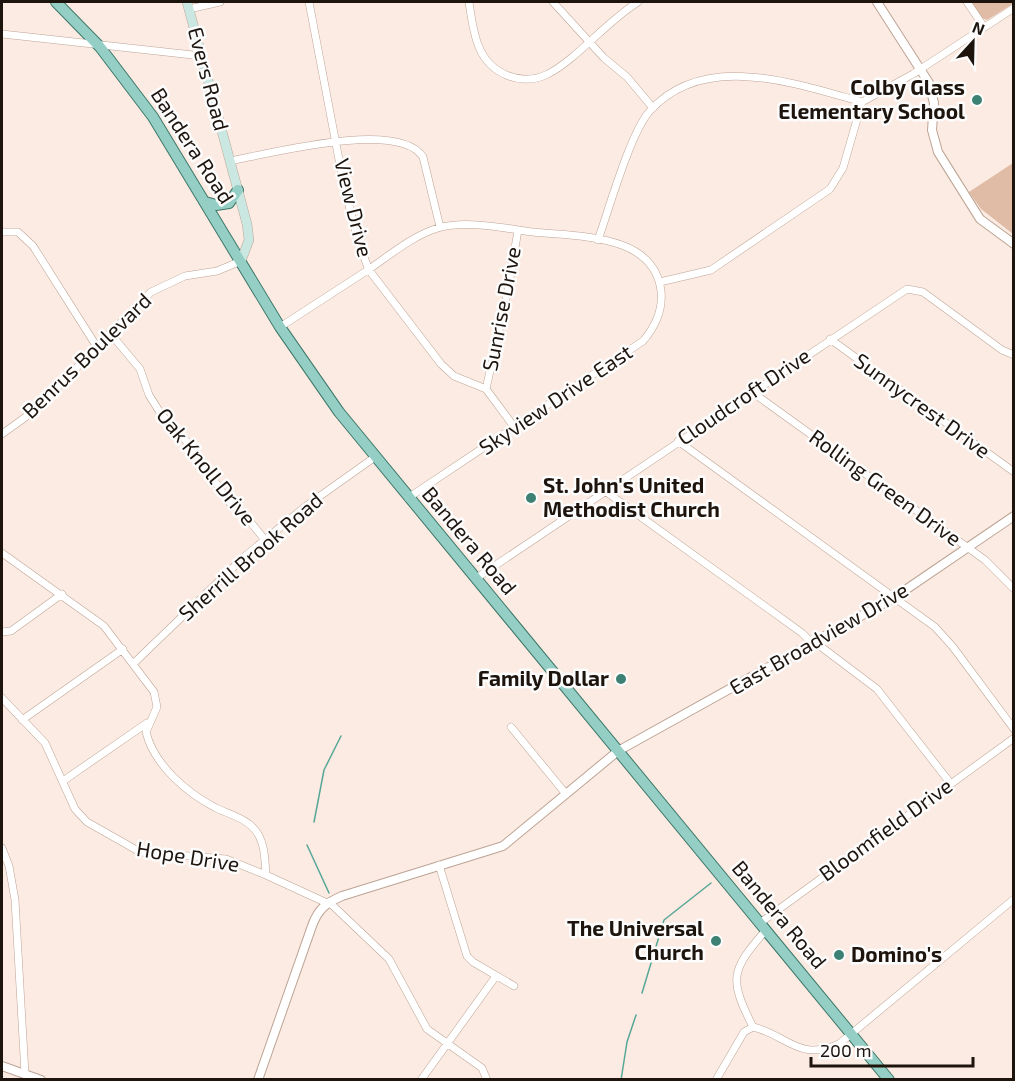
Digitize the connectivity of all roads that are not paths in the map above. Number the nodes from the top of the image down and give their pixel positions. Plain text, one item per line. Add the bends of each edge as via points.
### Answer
1 (56, 2) edge
2 (220, 2) edge
3 (309, 2) edge
4 (469, 2) edge
5 (553, 2) edge
6 (638, 2) edge
7 (878, 2) edge
8 (967, 2) edge
9 (188, 5) edge
10 (1014, 8) edge
11 (984, 27) junction
12 (2, 34) edge
13 (589, 40) junction
14 (100, 47) junction
15 (202, 56) junction
16 (920, 69) junction
17 (862, 102) junction
18 (653, 108) junction
19 (336, 140) junction
20 (230, 161) junction
21 (238, 190) junction
22 (205, 202) junction
23 (440, 227) junction
24 (518, 230) junction
25 (2, 231) edge
26 (597, 240) junction
27 (1014, 244) edge
28 (241, 261) junction
29 (369, 270) junction
30 (660, 282) junction
31 (280, 327) junction
32 (110, 333) junction
33 (830, 339) junction
34 (97, 347) junction
35 (1014, 355) edge
36 (486, 389) junction
37 (752, 392) junction
38 (515, 428) junction
39 (2, 434) edge
40 (678, 441) junction
41 (375, 457) junction
42 (1014, 472) edge
43 (605, 490) junction
44 (408, 498) junction
45 (1014, 516) edge
46 (265, 540) junction
47 (965, 548) junction
48 (2, 553) edge
49 (475, 579) junction
50 (1014, 589) edge
51 (62, 594) junction
52 (895, 597) junction
53 (2, 632) edge
54 (815, 644) junction
55 (123, 649) junction
56 (133, 664) junction
57 (2, 698) edge
58 (22, 720) junction
59 (149, 721) junction
60 (511, 727) dead end
61 (1014, 729) edge
62 (1014, 738) edge
63 (618, 751) junction
64 (63, 781) junction
65 (951, 784) junction
66 (566, 794) junction
67 (2, 848) edge
68 (439, 866) junction
69 (266, 875) junction
70 (1014, 899) edge
71 (328, 903) junction
72 (763, 926) junction
73 (496, 976) junction
74 (514, 986) dead end
75 (753, 1028) junction
76 (850, 1032) junction
77 (447, 1044) junction
78 (2, 1066) edge
79 (25, 1076) edge
80 (41, 1080) edge
81 (258, 1080) edge
82 (421, 1080) edge
83 (487, 1080) edge
84 (716, 1080) edge
85 (889, 1080) edge

1 - 14 main road, Bandera Road
2 - 9 street
3 - 19 street, View Drive
4 - 13 street via 483,56 512,78 530,80 549,74
5 - 13 street
6 - 13 street
7 - 16 street
8 - 11 street
9 - 15 main road, Evers Road
10 - 11 street
11 - 16 street
12 - 14 street
13 - 18 street
14 - 15 street
14 - 22 main road, Bandera Road via 153,117
15 - 20 main road, Evers Road
16 - 17 street
16 - 27 street via 933,93 932,130 938,152 980,219
17 - 18 street via 783,80 746,77 693,84
17 - 30 street via 843,168 830,189 711,270
18 - 26 street via 632,146
19 - 20 street
19 - 23 street via 371,139 419,151
19 - 29 street, View Drive via 348,202
20 - 21 main road, Evers Road
21 - 22 main road via 229,203
21 - 28 main road, Evers Road via 249,237
22 - 28 main road, Bandera Road
23 - 24 street
23 - 29 street
24 - 26 street
24 - 36 street, Sunrise Drive
25 - 34 street via 18,232 33,246
26 - 30 street via 628,247 644,256
28 - 31 main road, Bandera Road
28 - 32 street, Benrus Boulevard via 162,286 141,300
29 - 31 street
29 - 36 street, View Drive via 447,370
30 - 38 street, Skyview Drive East via 660,308 643,341
31 - 41 main road, Bandera Road
32 - 34 street, Benrus Boulevard
32 - 46 street, Oak Knoll Drive via 140,369 161,414 188,443 230,503
33 - 35 street, Cloudcroft Drive via 902,291 914,288
33 - 37 street, Cloudcroft Drive
33 - 42 street, Sunnycrest Drive
34 - 39 street, Benrus Boulevard via 34,411
36 - 38 street
37 - 40 street, Cloudcroft Drive
37 - 47 street, Rolling Green Drive
38 - 44 street, Skyview Drive East
40 - 43 street, Cloudcroft Drive
40 - 52 street
41 - 44 main road, Bandera Road
41 - 46 street, Sherrill Brook Road
43 - 49 street, Cloudcroft Drive
43 - 54 street
44 - 49 main road, Bandera Road
45 - 47 street, East Broadview Drive
46 - 56 street, Sherrill Brook Road
47 - 50 street, Rolling Green Drive via 985,560
47 - 52 street, East Broadview Drive
48 - 51 street
49 - 63 main road, Bandera Road
51 - 53 street via 11,631
51 - 55 street via 104,626
52 - 54 street, East Broadview Drive
52 - 61 street via 930,623 953,647
54 - 63 street, East Broadview Drive
54 - 65 street via 877,689
55 - 56 street
55 - 58 street
56 - 59 street via 157,702
57 - 58 street, Hope Drive
58 - 64 street, Hope Drive via 45,743
59 - 64 street
59 - 69 street via 148,739 176,779 200,798 254,828 264,848
60 - 66 street
62 - 65 street, Bloomfield Drive
63 - 66 street, East Broadview Drive
63 - 72 main road, Bandera Road
64 - 69 street, Hope Drive via 81,818 133,850 225,859
65 - 72 street, Bloomfield Drive
66 - 68 street, East Broadview Drive via 503,846
67 - 79 street via 15,900
68 - 71 street, East Broadview Drive
68 - 73 street via 467,956
69 - 71 street, Hope Drive
70 - 76 street
71 - 77 street, Hope Drive via 389,959 423,1024
71 - 81 street via 318,910
72 - 75 street, Bloomfield Drive via 736,979 739,998
72 - 76 main road, Bandera Road
73 - 74 street
73 - 77 street
75 - 76 street via 810,1051 839,1044
75 - 84 street via 736,1043
76 - 85 main road, Bandera Road
77 - 82 street
77 - 83 street, Hope Drive via 482,1068
78 - 79 street
79 - 80 street

